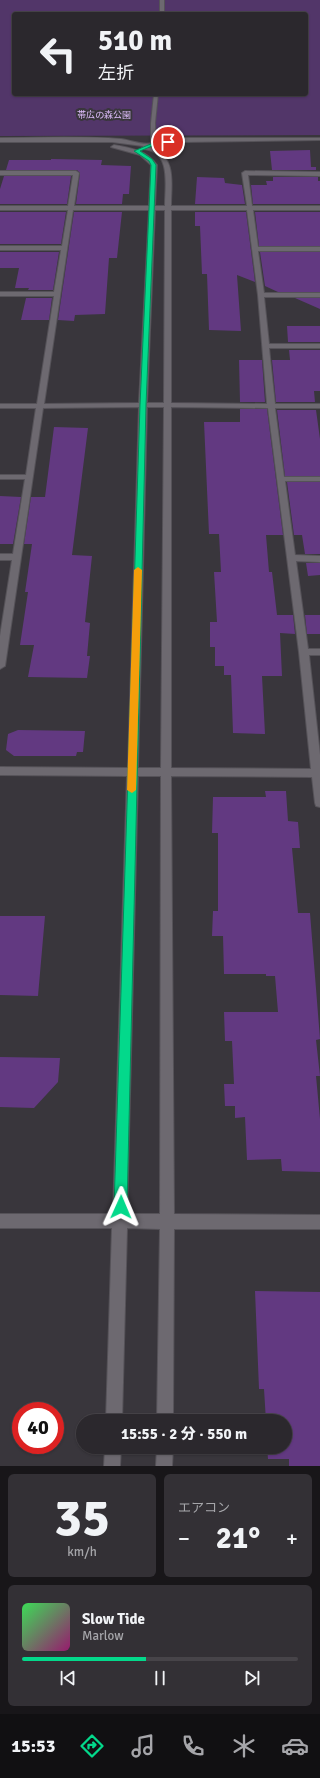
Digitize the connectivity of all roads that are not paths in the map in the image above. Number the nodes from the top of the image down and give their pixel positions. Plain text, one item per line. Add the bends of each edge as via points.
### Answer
1 (162, 0) edge
2 (162, 12) edge
3 (156, 96) edge
4 (320, 139) edge
5 (0, 140) edge
6 (151, 145) junction
7 (111, 147) dead end
8 (136, 151) junction
9 (0, 173) edge
10 (320, 174) edge
11 (0, 208) edge
12 (70, 208) junction
13 (151, 208) junction
14 (169, 208) junction
15 (249, 208) junction
16 (320, 208) edge
17 (0, 248) edge
18 (64, 248) junction
19 (255, 249) junction
20 (320, 249) edge
21 (0, 294) edge
22 (57, 294) junction
23 (262, 295) junction
24 (320, 295) edge
25 (266, 346) junction
26 (320, 346) edge
27 (40, 405) junction
28 (143, 405) junction
29 (168, 405) junction
30 (0, 406) edge
31 (271, 406) junction
32 (320, 406) edge
33 (0, 477) edge
34 (29, 477) junction
35 (281, 479) junction
36 (320, 479) edge
37 (0, 557) edge
38 (17, 557) junction
39 (291, 558) junction
40 (320, 558) edge
41 (1, 651) edge
42 (304, 652) junction
43 (320, 652) edge
44 (0, 666) edge
45 (0, 771) edge
46 (132, 772) junction
47 (166, 772) junction
48 (318, 773) edge
49 (320, 803) edge
50 (0, 1221) edge
51 (167, 1221) junction
52 (120, 1222) junction
53 (320, 1222) edge
54 (114, 1414) edge
55 (165, 1414) edge
56 (113, 1454) edge
57 (165, 1454) edge
58 (112, 1466) edge
59 (164, 1466) edge

1 - 2 street
3 - 6 street
4 - 6 street via 181,140
5 - 6 street via 104,140
6 - 8 street
6 - 14 street via 165,159 168,167
7 - 8 street
8 - 13 street via 151,160 154,165
9 - 12 street via 76,173
10 - 15 street via 245,173
11 - 12 street
12 - 13 street
12 - 18 street
13 - 14 street
13 - 28 street
14 - 15 street
14 - 29 street
15 - 16 street
15 - 19 street
17 - 18 street
18 - 22 street
19 - 20 street
19 - 23 street
21 - 22 street
22 - 27 street
23 - 24 street
23 - 25 street
25 - 26 street
25 - 31 street
27 - 28 street
27 - 30 street
27 - 34 street
28 - 29 street
28 - 46 street
29 - 31 street
29 - 47 street
31 - 32 street
31 - 35 street
33 - 34 street
34 - 38 street
35 - 36 street
35 - 39 street
37 - 38 street
38 - 41 street
39 - 40 street
39 - 42 street
41 - 44 street
42 - 43 street
42 - 48 street
45 - 46 street
46 - 47 street
46 - 52 street
47 - 48 street
47 - 51 street
48 - 49 street
50 - 52 street
51 - 52 street
51 - 53 street
51 - 55 street
52 - 54 street
56 - 58 street
57 - 59 street

